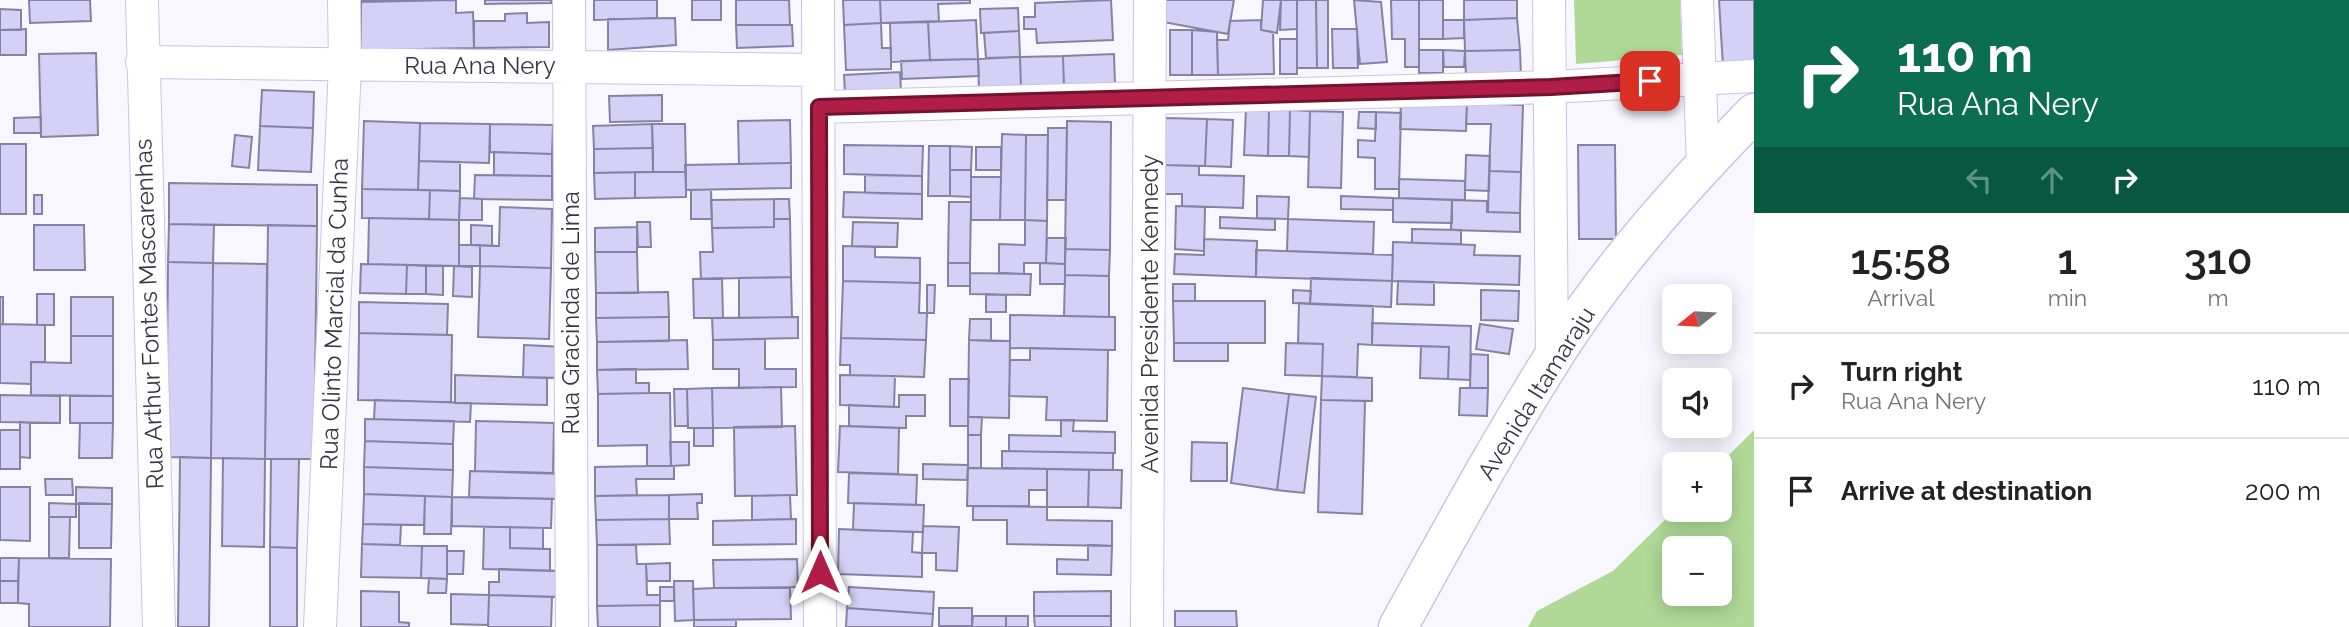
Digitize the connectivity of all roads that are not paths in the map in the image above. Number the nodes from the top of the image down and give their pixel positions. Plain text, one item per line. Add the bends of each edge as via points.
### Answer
1 (142, 0) edge
2 (344, 0) edge
3 (569, 0) edge
4 (818, 0) edge
5 (1150, 0) edge
6 (1549, 0) edge
7 (1698, 0) edge
8 (142, 62) junction
9 (345, 65) junction
10 (569, 65) junction
11 (818, 70) junction
12 (1754, 76) edge
13 (1699, 78) junction
14 (1551, 87) junction
15 (1150, 97) junction
16 (819, 107) junction
17 (1754, 113) edge
18 (1703, 165) junction
19 (1552, 358) junction
20 (159, 627) edge
21 (320, 627) edge
22 (572, 627) edge
23 (820, 627) edge
24 (1147, 627) edge
25 (1398, 627) edge

1 - 8 street, Rua Arthur Fontes Mascarenhas
2 - 9 street, Rua Olinto Marcial da Cunha
3 - 10 street, Rua Gracinda de Lima
4 - 11 street
5 - 15 street, Avenida Presidente Kennedy
6 - 14 street
7 - 13 street
8 - 9 street, Rua Ana Nery
8 - 20 street, Rua Arthur Fontes Mascarenhas
9 - 10 street, Rua Ana Nery
9 - 21 street, Rua Olinto Marcial da Cunha
10 - 11 street, Rua Ana Nery
10 - 22 street, Rua Gracinda de Lima
11 - 16 street
12 - 13 street
13 - 14 street
13 - 18 street
14 - 15 street
14 - 19 street
15 - 16 street
15 - 24 street, Avenida Presidente Kennedy
16 - 23 street
17 - 18 main road, Avenida Itamaraju
18 - 19 main road, Avenida Itamaraju via 1630,250
19 - 25 main road, Avenida Itamaraju

